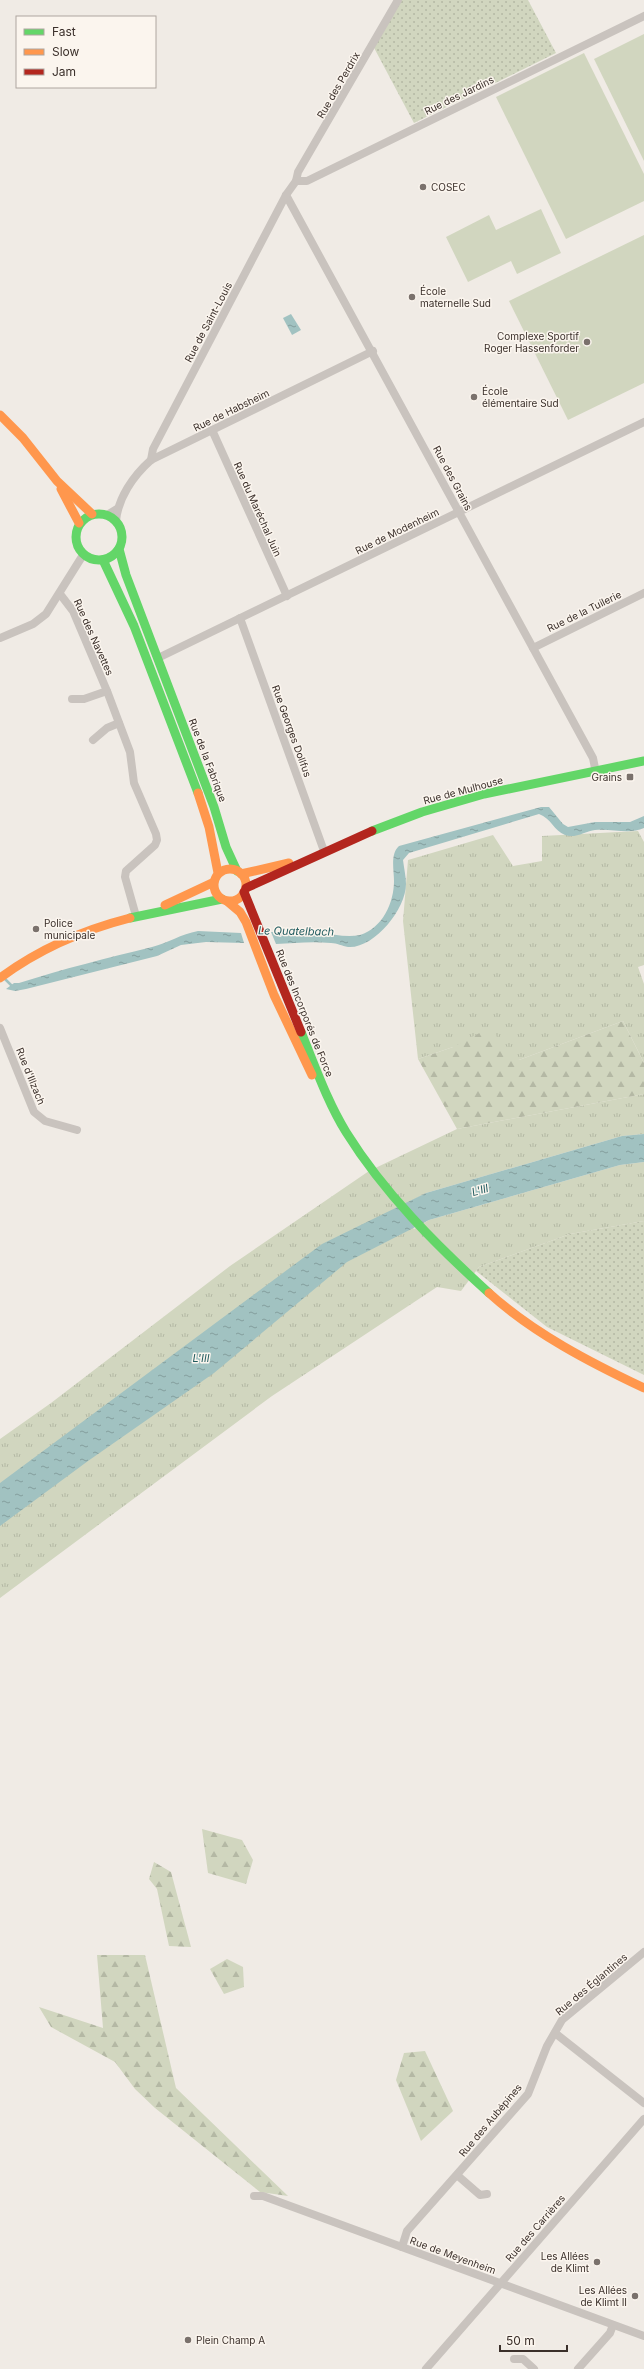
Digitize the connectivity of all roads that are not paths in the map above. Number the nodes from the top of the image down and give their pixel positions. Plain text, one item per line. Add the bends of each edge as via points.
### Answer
1 (398, 0) edge
2 (644, 16) edge
3 (296, 181) junction
4 (286, 194) junction
5 (373, 351) junction
6 (0, 415) edge
7 (644, 422) edge
8 (212, 430) junction
9 (151, 460) junction
10 (57, 481) junction
11 (117, 509) junction
12 (459, 511) junction
13 (92, 514) junction
14 (107, 515) junction
15 (116, 522) junction
16 (79, 523) junction
17 (119, 549) junction
18 (83, 555) junction
19 (103, 560) junction
20 (644, 593) edge
21 (60, 594) junction
22 (287, 596) junction
23 (240, 618) junction
24 (0, 638) edge
25 (533, 648) junction
26 (158, 658) junction
27 (148, 662) junction
28 (107, 691) junction
29 (72, 699) dead end
30 (119, 724) junction
31 (93, 740) dead end
32 (644, 761) edge
33 (596, 773) junction
34 (324, 851) junction
35 (295, 862) junction
36 (239, 872) junction
37 (218, 874) junction
38 (214, 882) junction
39 (245, 890) junction
40 (225, 900) junction
41 (156, 910) junction
42 (136, 916) junction
43 (254, 929) junction
44 (0, 978) edge
45 (0, 1028) edge
46 (328, 1098) junction
47 (76, 1130) dead end
48 (644, 1388) edge
49 (644, 1952) edge
50 (555, 2033) junction
51 (644, 2103) edge
52 (644, 2119) edge
53 (457, 2175) junction
54 (487, 2194) dead end
55 (254, 2196) dead end
56 (402, 2247) junction
57 (500, 2283) junction
58 (613, 2325) junction
59 (644, 2336) edge
60 (514, 2359) dead end
61 (426, 2369) edge
62 (534, 2369) edge
63 (578, 2369) edge

1 - 3 street, Rue des Perdrix via 298,172
2 - 3 street, Rue des Jardins via 307,181
3 - 4 street
4 - 5 street, Rue des Grains
4 - 9 street, Rue de Saint-Louis via 153,449
5 - 8 street, Rue de Habsheim
5 - 12 street, Rue des Grains
6 - 10 main road via 23,438
7 - 12 street, Rue de Modenheim
8 - 9 street, Rue de Habsheim
8 - 22 street, Rue du Maréchal Juin
9 - 11 street, Rue de Habsheim via 131,482
10 - 13 main road
10 - 16 main road
11 - 14 street
11 - 15 street, Rue de Habsheim
12 - 22 street, Rue de Modenheim
12 - 25 street, Rue des Grains
13 - 14 main road
13 - 16 main road
14 - 15 main road
15 - 17 main road via 122,532
16 - 18 main road via 76,529 76,543
17 - 19 main road
17 - 26 main road, Rue de la Fabrique
18 - 19 main road
18 - 21 street
19 - 27 main road via 115,580
20 - 25 street, Rue de la Tuilerie
21 - 24 street via 46,614 33,624
21 - 28 street, Rue des Navettes via 73,611
22 - 23 street, Rue de Modenheim
23 - 26 street, Rue de Modenheim
23 - 34 street, Rue Georges Dollfus
25 - 33 street, Rue des Grains via 594,758
26 - 27 main road
26 - 36 main road, Rue de la Fabrique via 214,807 226,847
27 - 37 main road via 204,810 215,849
28 - 29 street, Rue des Navettes via 84,699
28 - 30 street, Rue des Navettes
30 - 31 street via 108,728
30 - 42 street, Rue des Navettes via 130,752 134,782 157,840 155,845 126,871 125,877
32 - 33 main road, Rue de Mulhouse
33 - 34 main road, Rue de Mulhouse via 522,786 448,804
34 - 35 main road, Rue de Mulhouse
35 - 36 main road, Rue de Mulhouse via 281,863 256,872
35 - 39 main road, Rue de Mulhouse
36 - 37 main road via 227,869
36 - 39 main road
37 - 38 main road
38 - 40 main road via 215,892
38 - 41 main road
39 - 40 main road via 237,900
39 - 43 main road, Rue des Incorporés de Force
40 - 41 main road
40 - 43 main road, Rue des Incorporés de Force via 240,912
41 - 42 main road
42 - 44 main road via 53,945 25,960
43 - 46 main road, Rue des Incorporés de Force via 266,946
43 - 46 main road, Rue des Incorporés de Force via 256,945 274,995 314,1080
45 - 47 street, Rue d'Illzach via 34,1112 45,1120
46 - 48 main road, Rue des Incorporés de Force via 346,1132 375,1172 419,1227 452,1260 493,1297 543,1333 616,1376
49 - 50 street, Rue des Églantines via 562,2020
50 - 51 street
50 - 53 street, Rue des Aubépines via 528,2094
52 - 57 street, Rue des Carrières
53 - 54 street via 480,2194
53 - 56 street, Rue des Aubépines via 407,2231
55 - 56 street, Rue de Meyenheim via 263,2196
56 - 57 street, Rue de Meyenheim
57 - 58 street, Rue de Meyenheim
57 - 61 street, Rue des Carrières
58 - 59 street, Rue de Meyenheim
58 - 63 street via 610,2333
60 - 62 street via 523,2359

